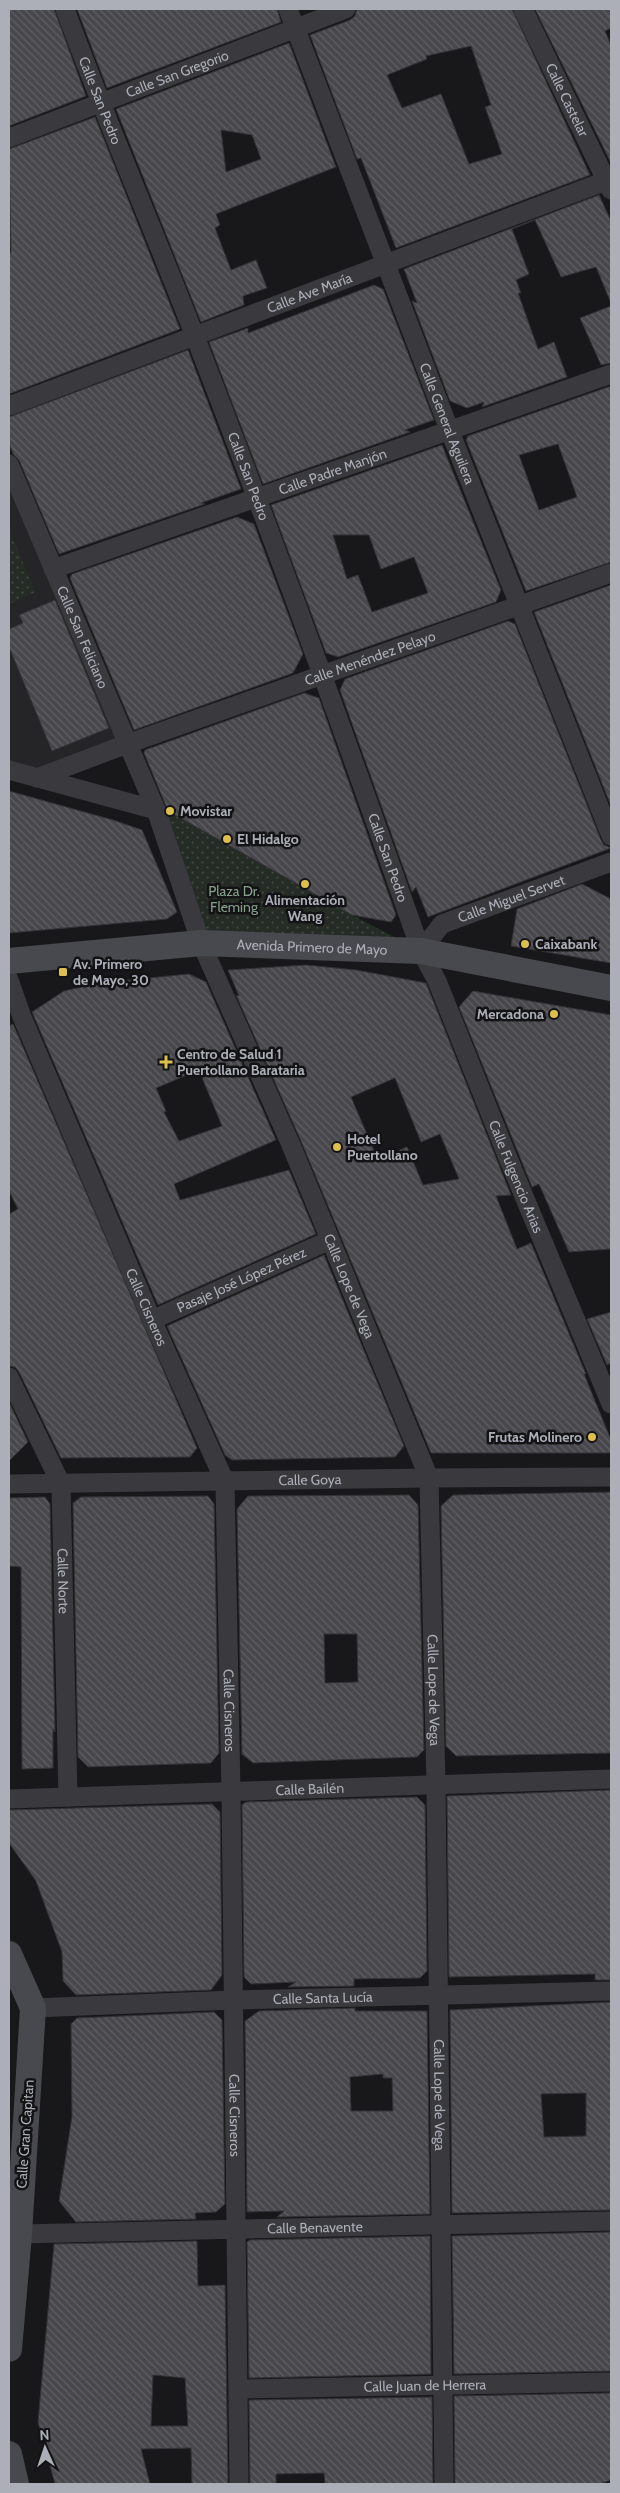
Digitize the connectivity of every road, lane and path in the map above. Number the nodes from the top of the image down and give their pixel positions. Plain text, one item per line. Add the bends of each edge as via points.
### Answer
1 (65, 9) edge
2 (288, 9) edge
3 (346, 9) edge
4 (523, 9) edge
5 (295, 28) junction
6 (99, 102) junction
7 (9, 138) edge
8 (610, 183) edge
9 (386, 265) junction
10 (195, 336) junction
11 (611, 374) edge
12 (9, 406) edge
13 (449, 429) junction
14 (9, 464) edge
15 (258, 499) junction
16 (53, 569) junction
17 (611, 573) edge
18 (520, 606) junction
19 (322, 676) junction
20 (127, 744) junction
21 (9, 770) edge
22 (37, 778) junction
23 (156, 810) junction
24 (611, 836) edge
25 (611, 862) edge
26 (201, 943) junction
27 (420, 950) junction
28 (9, 961) edge
29 (9, 980) edge
30 (611, 988) edge
31 (15, 1021) edge
32 (330, 1240) junction
33 (152, 1320) junction
34 (9, 1377) edge
35 (611, 1404) edge
36 (429, 1478) junction
37 (611, 1478) edge
38 (225, 1482) junction
39 (9, 1484) edge
40 (60, 1484) junction
41 (611, 1779) edge
42 (436, 1784) junction
43 (231, 1792) junction
44 (68, 1797) junction
45 (9, 1799) edge
46 (9, 1954) edge
47 (611, 1991) edge
48 (438, 1995) junction
49 (234, 2000) junction
50 (33, 2008) junction
51 (611, 2221) edge
52 (442, 2224) junction
53 (236, 2228) junction
54 (19, 2234) junction
55 (9, 2349) edge
56 (611, 2382) edge
57 (444, 2384) junction
58 (239, 2389) junction
59 (9, 2454) edge
60 (16, 2484) edge
61 (239, 2484) edge
62 (444, 2484) edge

1 - 6 street, Calle San Pedro
2 - 5 street, Calle General Aguilera
3 - 5 street, Calle San Gregorio
4 - 8 street, Calle Castelar
5 - 6 street, Calle San Gregorio
5 - 9 street, Calle General Aguilera
6 - 7 street, Calle San Gregorio
6 - 10 street, Calle San Pedro
8 - 9 street, Calle Ave María
9 - 10 street, Calle Ave María
9 - 13 street, Calle General Aguilera
10 - 12 street, Calle Ave María
10 - 15 street, Calle San Pedro
11 - 13 street, Calle Padre Manjón
13 - 15 street, Calle Padre Manjón
13 - 18 street, Calle General Aguilera
14 - 16 street, Calle San Feliciano
15 - 16 street, Calle Padre Manjón
15 - 19 street, Calle San Pedro
16 - 20 street, Calle San Feliciano
17 - 18 street, Calle Menéndez Pelayo
18 - 19 street, Calle Menéndez Pelayo
18 - 24 street, Calle General Aguilera
19 - 20 street, Calle Menéndez Pelayo
19 - 27 street, Calle San Pedro
20 - 22 street, Calle Menéndez Pelayo
20 - 23 street, Calle San Feliciano
21 - 22 street
22 - 23 street
23 - 26 street
25 - 27 street, Calle Miguel Servet via 442,924
26 - 27 street, Avenida Primero de Mayo
26 - 28 street, Avenida Primero de Mayo
26 - 32 street, Calle Lope de Vega
27 - 30 street, Avenida Primero de Mayo
27 - 35 street, Calle Fulgencio Arias via 437,981
29 - 31 street, Calle Cisneros
31 - 33 street, Calle Cisneros
32 - 33 street, Pasaje José López Pérez
32 - 36 street, Calle Lope de Vega
33 - 38 street, Calle Cisneros
34 - 40 street, Calle Norte
36 - 37 street, Calle Goya
36 - 38 street, Calle Goya
36 - 42 street, Calle Lope de Vega
38 - 40 street, Calle Goya
38 - 43 street, Calle Cisneros
39 - 40 street, Calle Goya
40 - 44 street, Calle Norte
41 - 42 street, Calle Bailén
42 - 43 street, Calle Bailén
42 - 48 street, Calle Lope de Vega
43 - 44 street, Calle Bailén
43 - 49 street, Calle Cisneros
44 - 45 street, Calle Bailén
46 - 50 street, Calle Gran Capitan
47 - 48 street, Calle Santa Lucía
48 - 49 street, Calle Santa Lucía
48 - 52 street, Calle Lope de Vega
49 - 50 street, Calle Santa Lucía
49 - 53 street, Calle Cisneros
50 - 54 street, Calle Gran Capitan
51 - 52 street, Calle Benavente
52 - 53 street, Calle Benavente
52 - 57 street, Calle Lope de Vega
53 - 54 street, Calle Benavente
53 - 58 street, Calle Cisneros
54 - 55 street, Calle Gran Capitan
56 - 57 street, Calle Juan de Herrera
57 - 58 street, Calle Juan de Herrera
57 - 62 street, Calle Lope de Vega
58 - 61 street, Calle Cisneros
59 - 60 street

